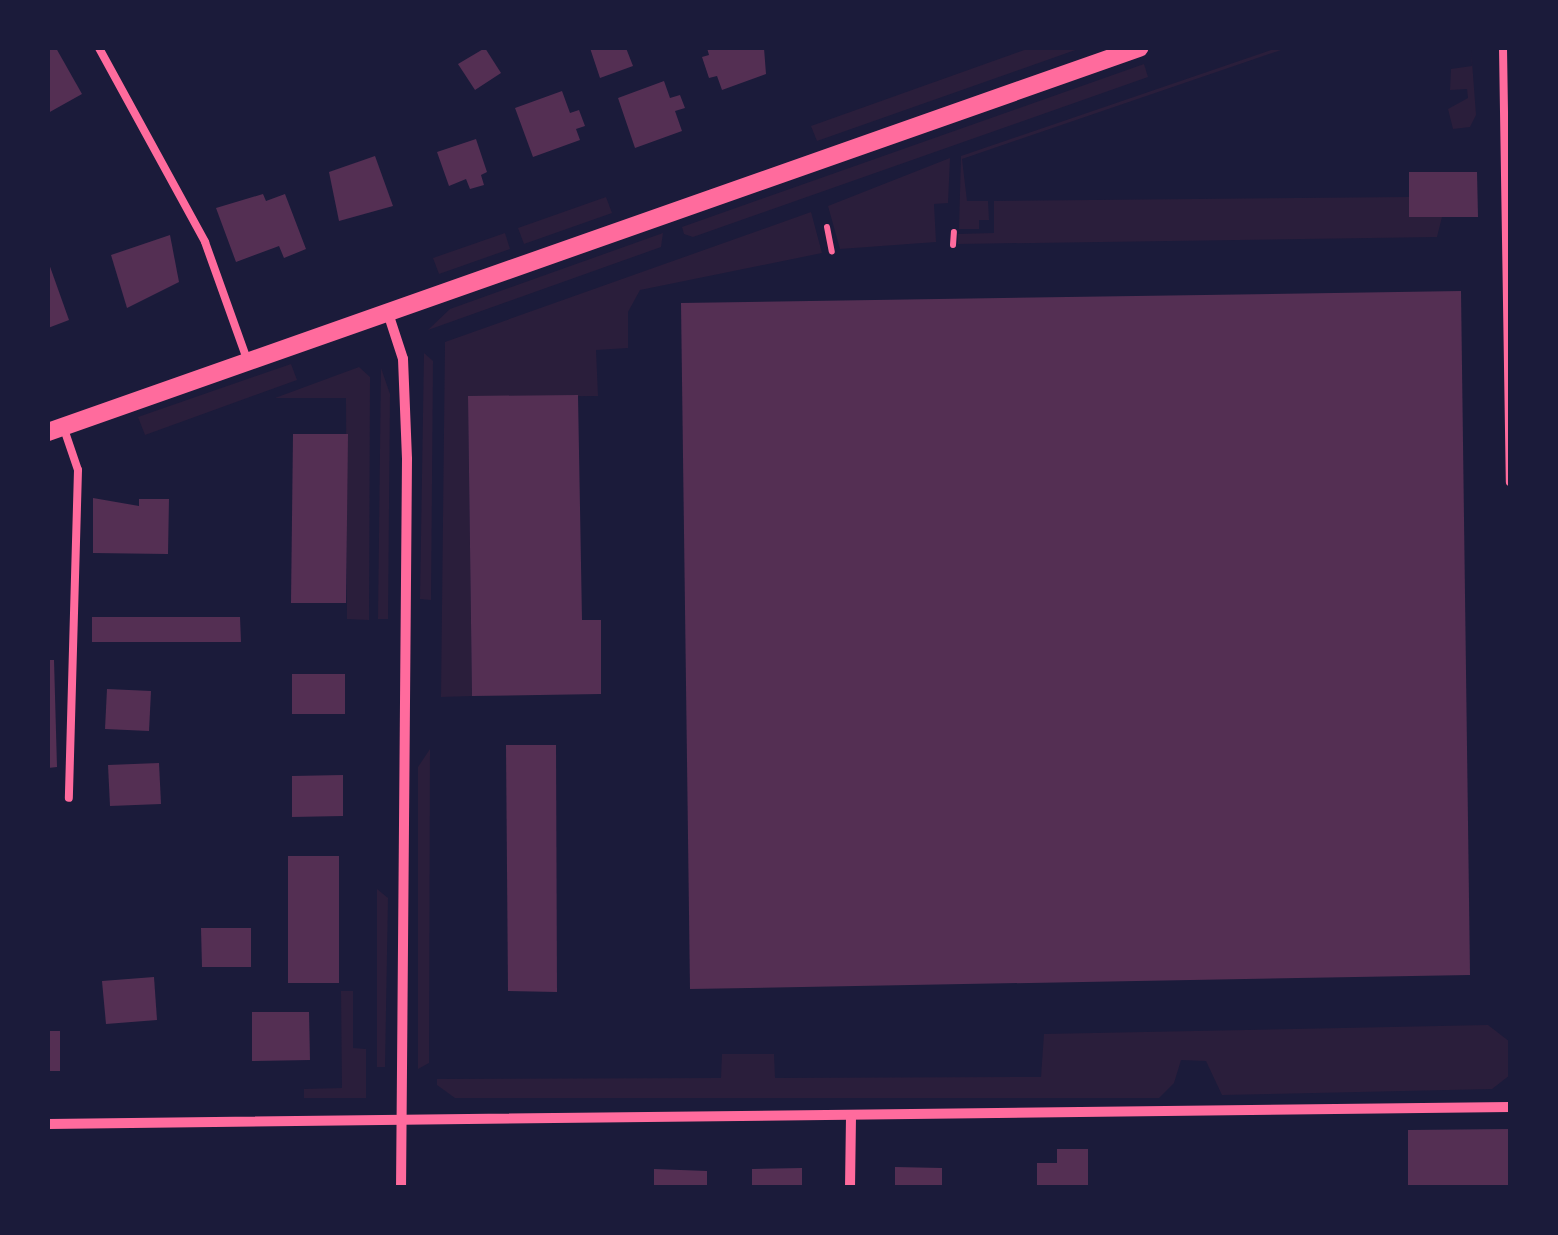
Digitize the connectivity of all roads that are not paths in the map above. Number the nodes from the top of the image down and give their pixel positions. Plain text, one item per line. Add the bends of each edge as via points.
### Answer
1 (99, 48) edge
2 (1139, 48) edge
3 (1503, 48) edge
4 (388, 312) junction
5 (248, 362) junction
6 (55, 429) edge
7 (1510, 482) edge
8 (69, 798) dead end
9 (1510, 1107) edge
10 (851, 1119) junction
11 (402, 1123) junction
12 (48, 1124) edge
13 (401, 1188) edge
14 (850, 1188) edge

1 - 5 lane via 205,242
2 - 4 street
3 - 7 lane
4 - 5 street
4 - 11 street via 404,359 406,395
5 - 6 street
6 - 8 lane via 78,470
9 - 10 street
10 - 11 street
10 - 14 street
11 - 12 street
11 - 13 street

